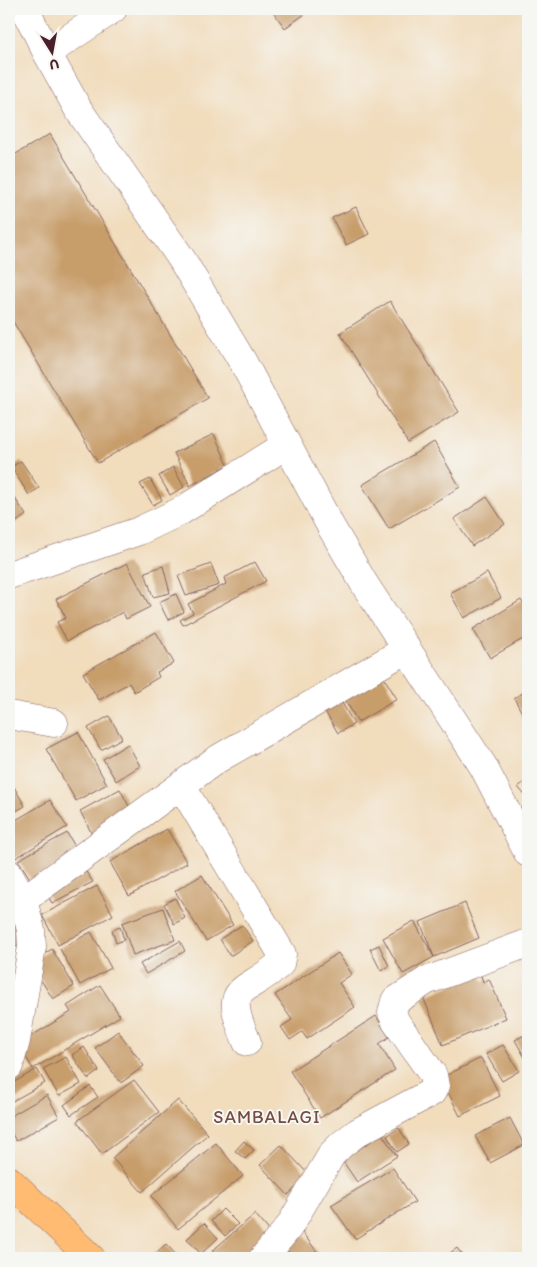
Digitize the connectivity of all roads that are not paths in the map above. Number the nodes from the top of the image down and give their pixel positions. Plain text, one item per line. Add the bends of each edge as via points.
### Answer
1 (25, 9) edge
2 (113, 9) edge
3 (47, 53) junction
4 (286, 445) junction
5 (9, 575) edge
6 (407, 648) junction
7 (9, 715) edge
8 (54, 723) dead end
9 (182, 787) junction
10 (528, 853) edge
11 (9, 874) edge
12 (23, 900) junction
13 (528, 943) edge
14 (19, 957) edge
15 (247, 1042) dead end
16 (9, 1066) edge
17 (9, 1180) edge
18 (91, 1258) edge
19 (263, 1258) edge

1 - 3 street
2 - 3 street
3 - 4 street via 78,109 186,266 244,364
4 - 5 street via 181,511 138,531
4 - 6 street via 360,577
6 - 9 street via 257,734
6 - 10 street via 483,766
7 - 8 street
9 - 12 street
9 - 15 street via 282,954 280,964 240,990 235,1001 236,1018
11 - 12 street
12 - 14 street via 32,947
13 - 19 street via 426,981 395,1001 392,1007 396,1022 434,1075 432,1092 342,1144 332,1154 289,1226
14 - 16 street via 16,1041
17 - 18 highway

